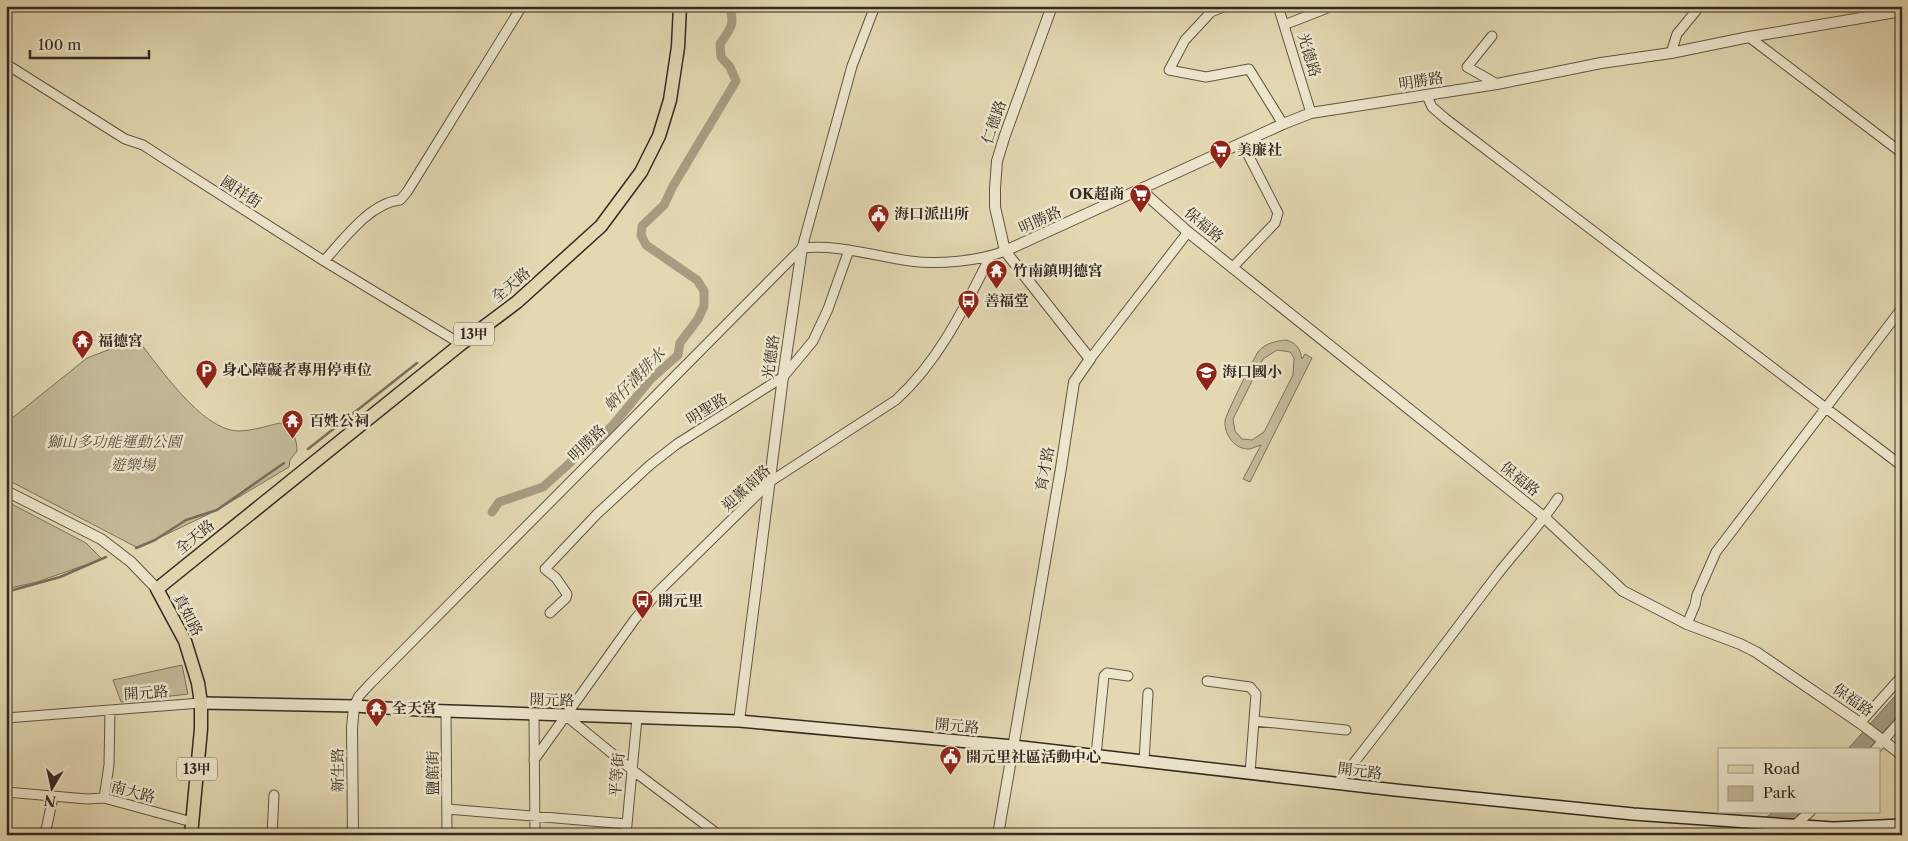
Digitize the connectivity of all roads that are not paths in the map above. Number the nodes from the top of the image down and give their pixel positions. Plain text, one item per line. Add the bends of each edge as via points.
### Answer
1 (522, 6) edge
2 (680, 6) edge
3 (875, 6) edge
4 (1052, 6) edge
5 (1226, 6) edge
6 (1278, 6) edge
7 (1700, 6) edge
8 (1330, 7) edge
9 (1902, 11) edge
10 (1284, 26) junction
11 (1492, 36) dead end
12 (1749, 37) junction
13 (1671, 53) junction
14 (6, 64) edge
15 (1497, 84) junction
16 (1426, 96) junction
17 (1311, 114) junction
18 (1283, 124) junction
19 (1242, 143) junction
20 (1902, 153) edge
21 (1140, 190) junction
22 (1188, 232) junction
23 (802, 248) junction
24 (848, 250) junction
25 (1005, 251) junction
26 (990, 257) junction
27 (324, 261) junction
28 (1232, 268) junction
29 (1902, 308) edge
30 (461, 344) junction
31 (1090, 359) junction
32 (783, 377) junction
33 (1824, 409) junction
34 (1902, 466) edge
35 (770, 481) junction
36 (6, 491) edge
37 (1558, 498) dead end
38 (1545, 518) junction
39 (157, 589) junction
40 (550, 613) dead end
41 (1687, 624) junction
42 (1128, 676) dead end
43 (1902, 676) edge
44 (1207, 682) dead end
45 (1148, 694) dead end
46 (202, 703) junction
47 (354, 706) junction
48 (110, 710) junction
49 (446, 711) junction
50 (534, 714) junction
51 (565, 715) junction
52 (6, 718) edge
53 (637, 718) junction
54 (1902, 719) edge
55 (739, 721) junction
56 (1254, 721) junction
57 (1860, 723) junction
58 (1346, 730) dead end
59 (1882, 741) junction
60 (1013, 746) junction
61 (1877, 748) edge
62 (1902, 755) edge
63 (1096, 756) junction
64 (534, 760) junction
65 (1144, 761) junction
66 (631, 768) junction
67 (1250, 773) junction
68 (1338, 783) junction
69 (6, 792) edge
70 (274, 795) dead end
71 (53, 797) junction
72 (104, 798) junction
73 (447, 809) junction
74 (1808, 814) edge
75 (535, 817) junction
76 (627, 824) junction
77 (1902, 825) edge
78 (1794, 826) junction
79 (191, 828) edge
80 (45, 835) edge
81 (272, 835) edge
82 (353, 835) edge
83 (447, 835) edge
84 (535, 835) edge
85 (626, 835) edge
86 (719, 835) edge
87 (998, 835) edge
88 (1783, 835) edge

1 - 27 street via 407,192 400,200 391,201 363,219
2 - 30 main road, 全天路 / 13甲 via 670,100 659,136 641,172 601,226 517,302
3 - 23 street, 光德路 via 852,66
4 - 25 street, 仁德路 via 997,161 995,208
5 - 18 street via 1211,12 1185,40 1169,70 1206,78 1250,69
6 - 10 street, 光德路
7 - 13 street via 1676,34
8 - 10 street
9 - 12 street, 明勝路
10 - 17 street, 光德路
11 - 15 street via 1467,67
12 - 13 street, 明勝路
12 - 20 street
13 - 15 street, 明勝路
14 - 27 street, 國祥街 via 125,139 164,158
15 - 16 street, 明勝路
16 - 17 street, 明勝路
16 - 33 street via 1432,107 1446,119
17 - 18 street, 明勝路
18 - 19 street, 明勝路
19 - 21 street, 明勝路
19 - 28 street via 1278,213 1275,223
21 - 22 street, 保福路
21 - 25 street, 明勝路
22 - 28 street, 保福路
22 - 31 street, 育才路
23 - 24 street, 明勝路
23 - 32 street, 光德路
23 - 47 street, 明勝路 via 371,683
24 - 26 street, 明勝路 via 912,262
24 - 32 street, 明聖路 via 828,309 813,341
25 - 26 street, 明勝路
25 - 31 street
26 - 35 street, 迎薰南路 via 958,321 909,388 896,400
27 - 30 street, 國祥街
28 - 38 street, 保福路
29 - 33 street
30 - 39 main road, 全天路 / 13甲
31 - 60 street, 育才路 via 1074,382
32 - 35 street, 光德路
32 - 40 street, 明聖路 via 678,444 597,514 545,569 567,594
33 - 34 street
33 - 41 street via 1716,552
35 - 51 street, 迎薰南路 via 656,594
35 - 55 street, 光德路
36 - 39 street, 真如路 via 101,539 131,562
37 - 38 street
38 - 41 street, 保福路 via 1623,591
38 - 68 street via 1500,571
39 - 46 main road, 真如路 / 13甲 via 185,641
41 - 57 street, 保福路 via 1756,652
42 - 63 street via 1107,673 1104,676
43 - 57 street
44 - 56 street via 1250,686 1256,694
45 - 65 street
46 - 47 main road, 開元路
46 - 48 street, 開元路
46 - 79 main road, 真如路 / 13甲
47 - 49 main road, 開元路
47 - 82 street, 新生路
48 - 52 street, 開元路
48 - 72 street via 109,765
49 - 50 main road, 開元路
49 - 73 street, 鹽館街
50 - 51 main road, 開元路
50 - 64 street
51 - 53 main road, 開元路
51 - 64 street, 迎薰南路
51 - 66 street
53 - 55 main road, 開元路
53 - 66 street, 平等街
54 - 59 street
55 - 60 main road, 開元路
56 - 58 street
56 - 67 street
57 - 59 street, 保福路
59 - 61 street
59 - 62 street, 保福路
60 - 63 main road, 開元路
60 - 87 street, 育才路
63 - 65 main road, 開元路
64 - 75 street
65 - 67 main road, 開元路
66 - 76 street, 平等街
66 - 86 street
67 - 68 main road, 開元路
68 - 78 main road, 開元路 via 1623,813
69 - 71 street, 南大路
70 - 81 street
71 - 72 street, 南大路
71 - 80 street
72 - 79 street, 南大路
73 - 75 street
73 - 83 street, 鹽館街
74 - 78 street
75 - 76 street
75 - 84 street
76 - 85 street, 平等街
77 - 78 main road, 開元路
78 - 88 street

